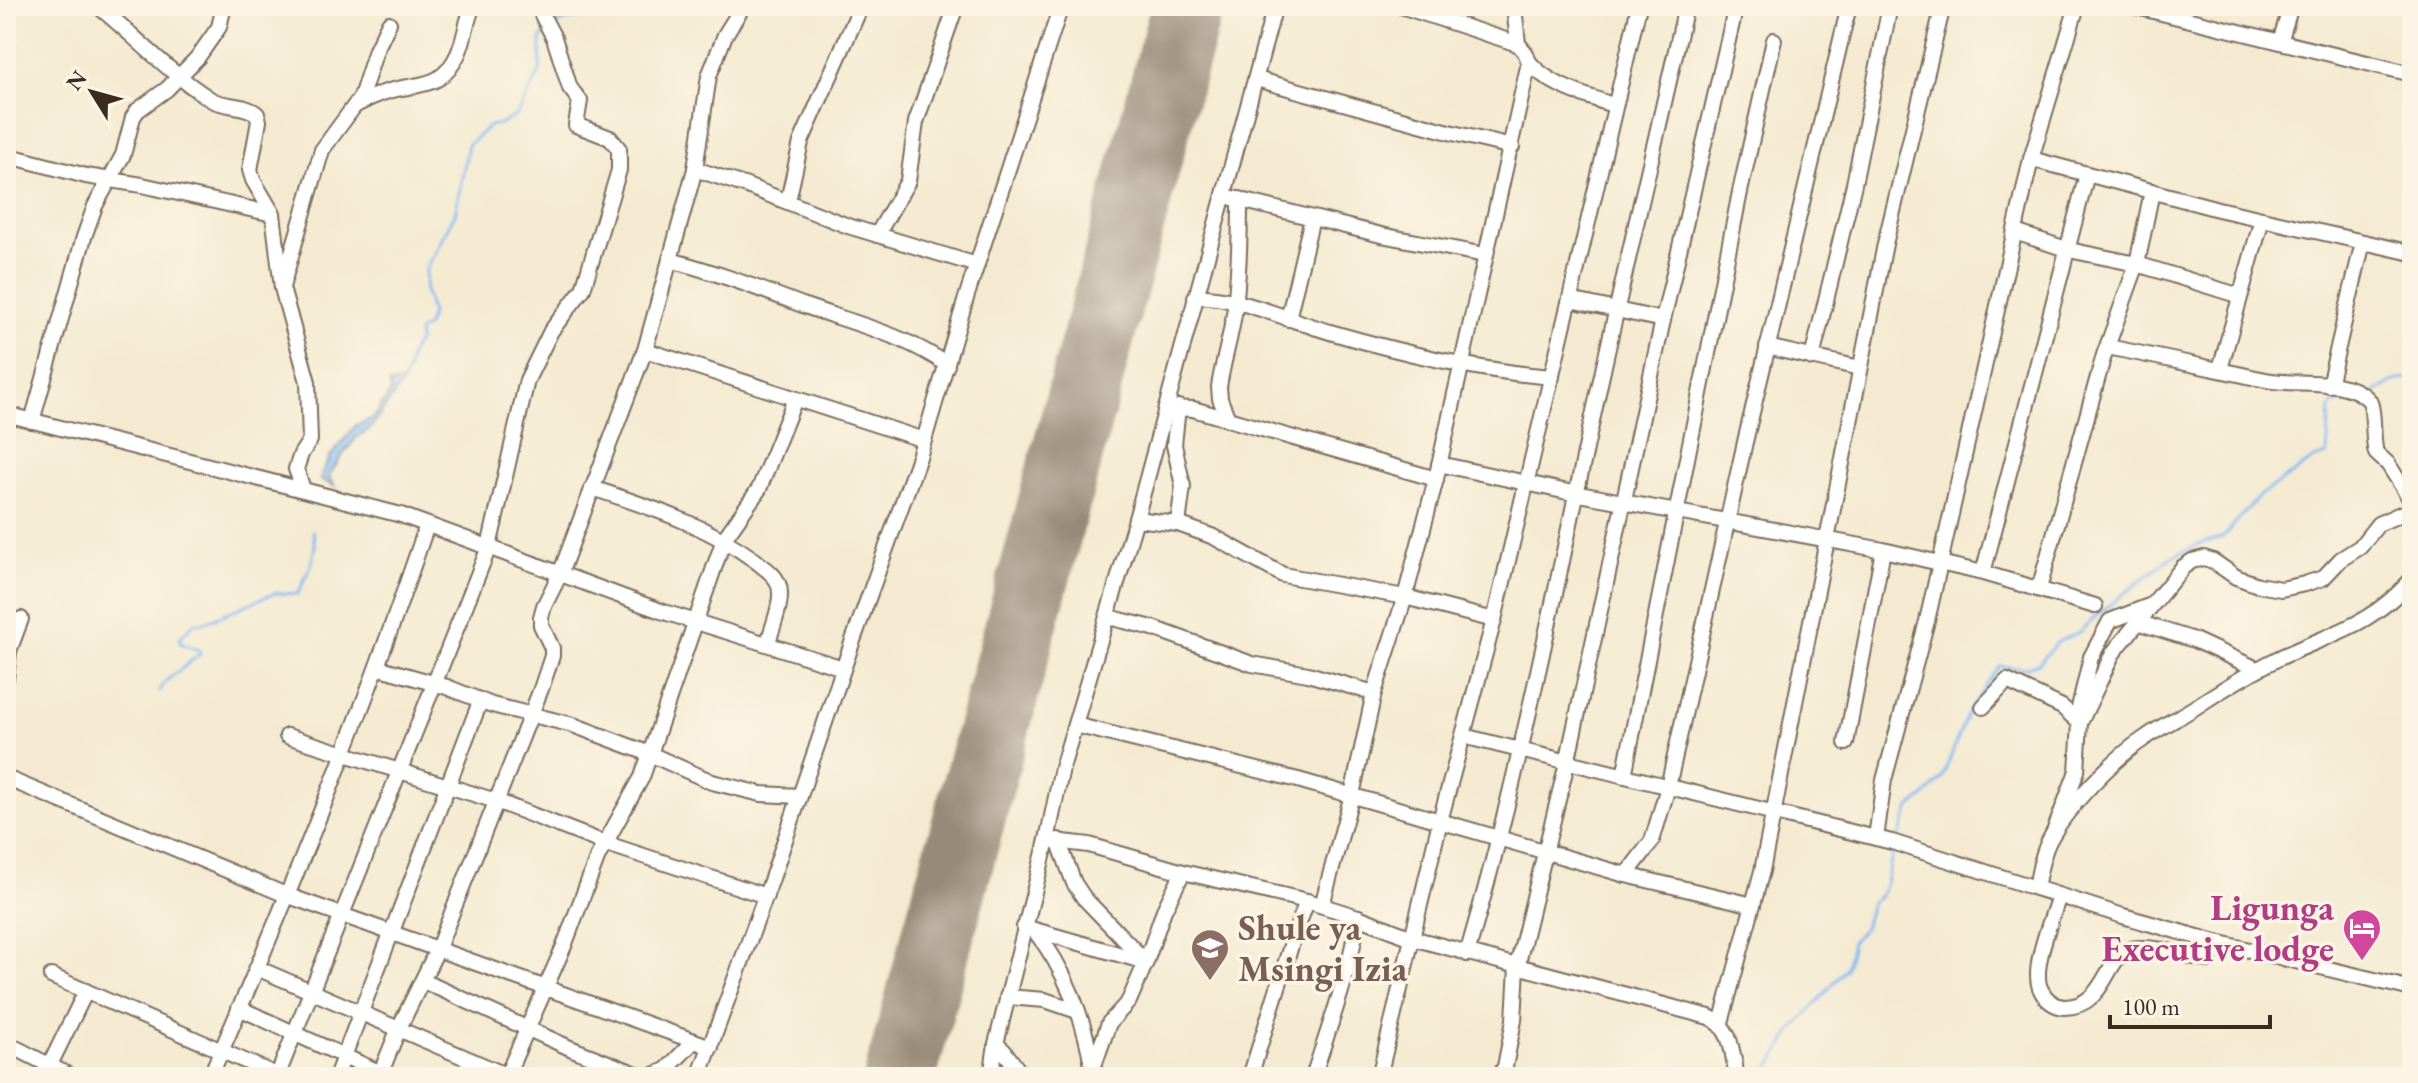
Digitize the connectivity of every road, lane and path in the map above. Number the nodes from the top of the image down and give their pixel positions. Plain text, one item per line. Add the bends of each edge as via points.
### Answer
1 (98, 6) edge
2 (224, 6) edge
3 (473, 6) edge
4 (529, 6) edge
5 (743, 6) edge
6 (861, 6) edge
7 (956, 6) edge
8 (1061, 6) edge
9 (1275, 6) edge
10 (1514, 6) edge
11 (1639, 6) edge
12 (1686, 6) edge
13 (1736, 6) edge
14 (1849, 6) edge
15 (1890, 6) edge
16 (1943, 6) edge
17 (2077, 6) edge
18 (2133, 6) edge
19 (2291, 6) edge
20 (1405, 7) edge
21 (542, 10) edge
22 (389, 23) dead end
23 (1774, 40) dead end
24 (2280, 42) junction
25 (1518, 44) junction
26 (1529, 62) junction
27 (2412, 74) edge
28 (179, 77) junction
29 (1256, 79) junction
30 (356, 105) junction
31 (1615, 106) junction
32 (1512, 147) junction
33 (6, 155) edge
34 (2031, 159) junction
35 (695, 169) junction
36 (2087, 174) junction
37 (108, 181) junction
38 (2152, 191) junction
39 (1225, 196) junction
40 (1240, 199) junction
41 (788, 201) junction
42 (273, 214) junction
43 (1312, 218) junction
44 (2262, 219) junction
45 (2015, 232) junction
46 (877, 235) junction
47 (2363, 242) junction
48 (2069, 250) junction
49 (2412, 253) edge
50 (1485, 255) junction
51 (670, 260) junction
52 (2137, 264) junction
53 (977, 265) junction
54 (282, 288) junction
55 (2240, 296) junction
56 (1195, 297) junction
57 (1570, 300) junction
58 (1236, 303) junction
59 (1616, 311) junction
60 (1288, 319) junction
61 (1663, 320) junction
62 (1767, 347) junction
63 (2107, 347) junction
64 (645, 350) junction
65 (1812, 358) junction
66 (1460, 364) junction
67 (947, 365) junction
68 (1860, 368) junction
69 (2220, 369) junction
70 (1552, 377) junction
71 (2329, 385) junction
72 (795, 399) junction
73 (1172, 407) junction
74 (6, 414) edge
75 (1228, 419) junction
76 (32, 421) junction
77 (924, 440) junction
78 (1438, 472) junction
79 (1526, 483) junction
80 (592, 488) junction
81 (303, 489) junction
82 (1579, 493) junction
83 (1623, 502) junction
84 (2412, 502) edge
85 (2412, 509) edge
86 (1678, 513) junction
87 (1136, 519) junction
88 (1728, 523) junction
89 (1178, 524) junction
90 (427, 525) junction
91 (724, 539) junction
92 (1825, 540) junction
93 (489, 547) junction
94 (1883, 550) junction
95 (1939, 563) junction
96 (1983, 573) junction
97 (560, 574) junction
98 (2412, 579) edge
99 (2039, 589) junction
100 (1405, 597) junction
101 (2152, 605) junction
102 (2095, 606) dead end
103 (1108, 617) junction
104 (21, 619) dead end
105 (694, 620) junction
106 (1494, 620) junction
107 (2137, 622) junction
108 (768, 643) junction
109 (377, 667) junction
110 (843, 668) junction
111 (2257, 669) junction
112 (6, 679) edge
113 (435, 684) junction
114 (1374, 693) junction
115 (480, 702) junction
116 (1983, 707) dead end
117 (533, 714) junction
118 (2078, 721) junction
119 (1075, 725) junction
120 (287, 736) dead end
121 (1463, 736) junction
122 (1846, 743) dead end
123 (1519, 751) junction
124 (344, 752) junction
125 (650, 754) junction
126 (1567, 763) junction
127 (401, 771) junction
128 (1624, 776) junction
129 (6, 778) edge
130 (447, 784) junction
131 (1668, 787) junction
132 (1352, 795) junction
133 (800, 796) junction
134 (496, 801) junction
135 (1773, 813) junction
136 (1440, 821) junction
137 (2054, 832) junction
138 (1498, 838) junction
139 (1876, 838) junction
140 (1053, 840) junction
141 (604, 843) junction
142 (1546, 853) junction
143 (1183, 872) junction
144 (1626, 875) junction
145 (2036, 888) junction
146 (286, 895) junction
147 (766, 896) junction
148 (2059, 896) junction
149 (1315, 903) junction
150 (1753, 905) junction
151 (343, 914) junction
152 (1358, 917) junction
153 (1029, 929) junction
154 (391, 933) junction
155 (1412, 938) junction
156 (438, 948) junction
157 (1467, 954) junction
158 (2209, 960) dead end
159 (1146, 962) junction
160 (1517, 967) junction
161 (257, 968) junction
162 (51, 976) dead end
163 (423, 981) junction
164 (546, 986) junction
165 (2412, 989) edge
166 (86, 991) junction
167 (312, 992) junction
168 (1007, 997) junction
169 (239, 1008) junction
170 (1077, 1011) junction
171 (361, 1012) junction
172 (1721, 1023) junction
173 (399, 1028) junction
174 (527, 1029) junction
175 (295, 1034) junction
176 (694, 1041) junction
177 (6, 1043) edge
178 (996, 1044) junction
179 (711, 1047) junction
180 (221, 1051) junction
181 (344, 1058) junction
182 (47, 1071) edge
183 (1091, 1074) edge
184 (380, 1075) edge
185 (72, 1077) edge
186 (210, 1077) edge
187 (278, 1077) edge
188 (336, 1077) edge
189 (508, 1077) edge
190 (646, 1077) edge
191 (699, 1077) edge
192 (991, 1077) edge
193 (1023, 1077) edge
194 (1250, 1077) edge
195 (1313, 1077) edge
196 (1379, 1077) edge
197 (1498, 1077) edge
198 (1737, 1077) edge

1 - 28 street
2 - 28 street via 212,40
3 - 30 street via 458,55 437,80 394,89
4 - 21 street
5 - 35 street via 713,60
6 - 41 street via 801,142
7 - 46 street via 916,122 908,181
8 - 53 street
9 - 29 street
10 - 25 street
11 - 31 street
12 - 59 street
13 - 61 street
14 - 62 street
15 - 65 street
16 - 68 street
17 - 34 street
18 - 24 street
19 - 24 street
20 - 25 street
21 - 93 street via 570,88 580,101 576,125 616,142 619,170 583,289 551,331 527,380
22 - 30 street
23 - 86 street
24 - 27 street
25 - 26 street
26 - 31 street via 1560,85
26 - 32 street
28 - 37 street via 138,110
28 - 42 street via 216,103 257,114 250,170
29 - 32 street
29 - 39 street
30 - 54 street via 322,150
31 - 57 street
32 - 50 street
33 - 37 street
34 - 36 street
34 - 45 street
35 - 41 street
35 - 51 street
36 - 38 street
36 - 48 street
37 - 42 street
37 - 76 street via 84,237
38 - 44 street
38 - 52 street
39 - 40 street
39 - 56 street
40 - 43 street
40 - 58 street
41 - 46 street
42 - 54 street
43 - 50 street
43 - 60 street
44 - 47 street
44 - 55 street
45 - 48 street
45 - 95 street
46 - 53 street
47 - 49 street
47 - 71 street
48 - 52 street
48 - 96 street
50 - 66 street
51 - 64 street
51 - 67 street via 858,324
52 - 55 street
52 - 63 street
53 - 67 street
54 - 81 street via 308,382 310,440 296,469
55 - 69 street
56 - 58 street
56 - 73 street
57 - 59 street
57 - 70 street
58 - 60 street
58 - 75 street via 1219,387
59 - 61 street
59 - 82 street
60 - 66 street
61 - 83 street
62 - 65 street
62 - 88 street
63 - 69 street
63 - 99 street
64 - 72 street
64 - 80 street
65 - 68 street
66 - 70 street
66 - 78 street
67 - 77 street
68 - 92 street
69 - 71 street
70 - 79 street
71 - 84 street via 2357,392 2370,402 2376,453
72 - 77 street
72 - 91 street via 752,503
73 - 75 street
73 - 87 street
73 - 89 street via 1174,454 1183,486
74 - 76 street
75 - 78 street
76 - 81 street
77 - 110 street
78 - 79 street
78 - 100 street
79 - 82 street
79 - 106 street
80 - 91 street
80 - 97 street
81 - 90 street
82 - 83 street
82 - 123 street
83 - 86 street
83 - 126 street
85 - 101 street via 2378,524 2323,578 2281,589 2236,577 2204,558 2183,567
86 - 88 street
86 - 128 street
87 - 89 street
87 - 103 street
88 - 92 street
88 - 131 street
89 - 100 street via 1214,537 1283,575
90 - 93 street
90 - 109 street
91 - 105 street
91 - 108 street via 778,583
92 - 94 street
92 - 135 street
93 - 97 street
93 - 113 street
94 - 95 street
94 - 122 street
95 - 96 street
95 - 139 street via 1884,780
96 - 99 street
97 - 105 street
97 - 117 street via 541,617 552,656
98 - 111 street via 2372,616
99 - 102 street
100 - 106 street
100 - 114 street
101 - 107 street
101 - 118 street via 2110,621 2091,657
103 - 114 street via 1239,660
103 - 119 street
104 - 112 street
105 - 108 street
105 - 125 street
106 - 121 street
107 - 111 street via 2194,640
107 - 118 street via 2113,653
108 - 110 street
109 - 113 street
109 - 124 street
110 - 133 street
111 - 137 street via 2143,738
113 - 115 street
113 - 127 street
114 - 132 street
115 - 117 street
115 - 130 street
116 - 118 street via 2007,681 2062,707
117 - 125 street
117 - 134 street
118 - 137 street via 2077,771
119 - 132 street
119 - 140 street via 1062,768
120 - 124 street
121 - 123 street
121 - 136 street
123 - 126 street
123 - 138 street
124 - 127 street
124 - 146 street
125 - 133 street via 712,782 761,794
125 - 141 street
126 - 128 street
126 - 142 street
127 - 130 street
127 - 151 street
128 - 131 street
129 - 146 street
130 - 134 street
130 - 154 street
131 - 135 street
131 - 144 street via 1652,841
132 - 136 street
132 - 149 street
133 - 147 street
134 - 141 street
134 - 156 street
135 - 139 street
135 - 150 street
136 - 138 street
136 - 155 street
137 - 145 street
138 - 142 street
138 - 157 street
139 - 145 street
140 - 143 street
140 - 153 street
140 - 159 street via 1084,898
141 - 147 street
141 - 164 street
142 - 144 street
142 - 160 street
143 - 149 street
143 - 159 street
144 - 150 street
145 - 148 street
146 - 151 street
146 - 161 street
147 - 179 street
148 - 158 street via 2037,978 2042,993 2059,1006 2091,997 2130,950
148 - 165 street via 2212,941
149 - 152 street
149 - 194 street via 1294,936
150 - 172 street
151 - 154 street
151 - 167 street
152 - 155 street
152 - 195 street via 1339,1002
153 - 159 street
153 - 168 street
153 - 170 street via 1052,957
154 - 156 street
154 - 171 street
155 - 157 street
155 - 196 street
156 - 163 street
156 - 164 street
157 - 160 street
159 - 183 street via 1129,1001 1109,1023
160 - 172 street
160 - 197 street via 1512,1031
161 - 167 street
161 - 169 street
162 - 166 street
163 - 173 street
163 - 174 street
164 - 174 street
164 - 176 street
166 - 180 street
166 - 182 street
167 - 171 street
167 - 175 street
168 - 170 street via 1045,1000
168 - 178 street
169 - 175 street
169 - 180 street
170 - 183 street
171 - 173 street
171 - 181 street
172 - 198 street
173 - 184 street
173 - 189 street
174 - 189 street
174 - 190 street
175 - 181 street
175 - 187 street
176 - 179 street
176 - 190 street via 666,1070
177 - 182 street
178 - 192 street
178 - 193 street
179 - 191 street
180 - 186 street
180 - 187 street
181 - 184 street
181 - 188 street
182 - 185 street

